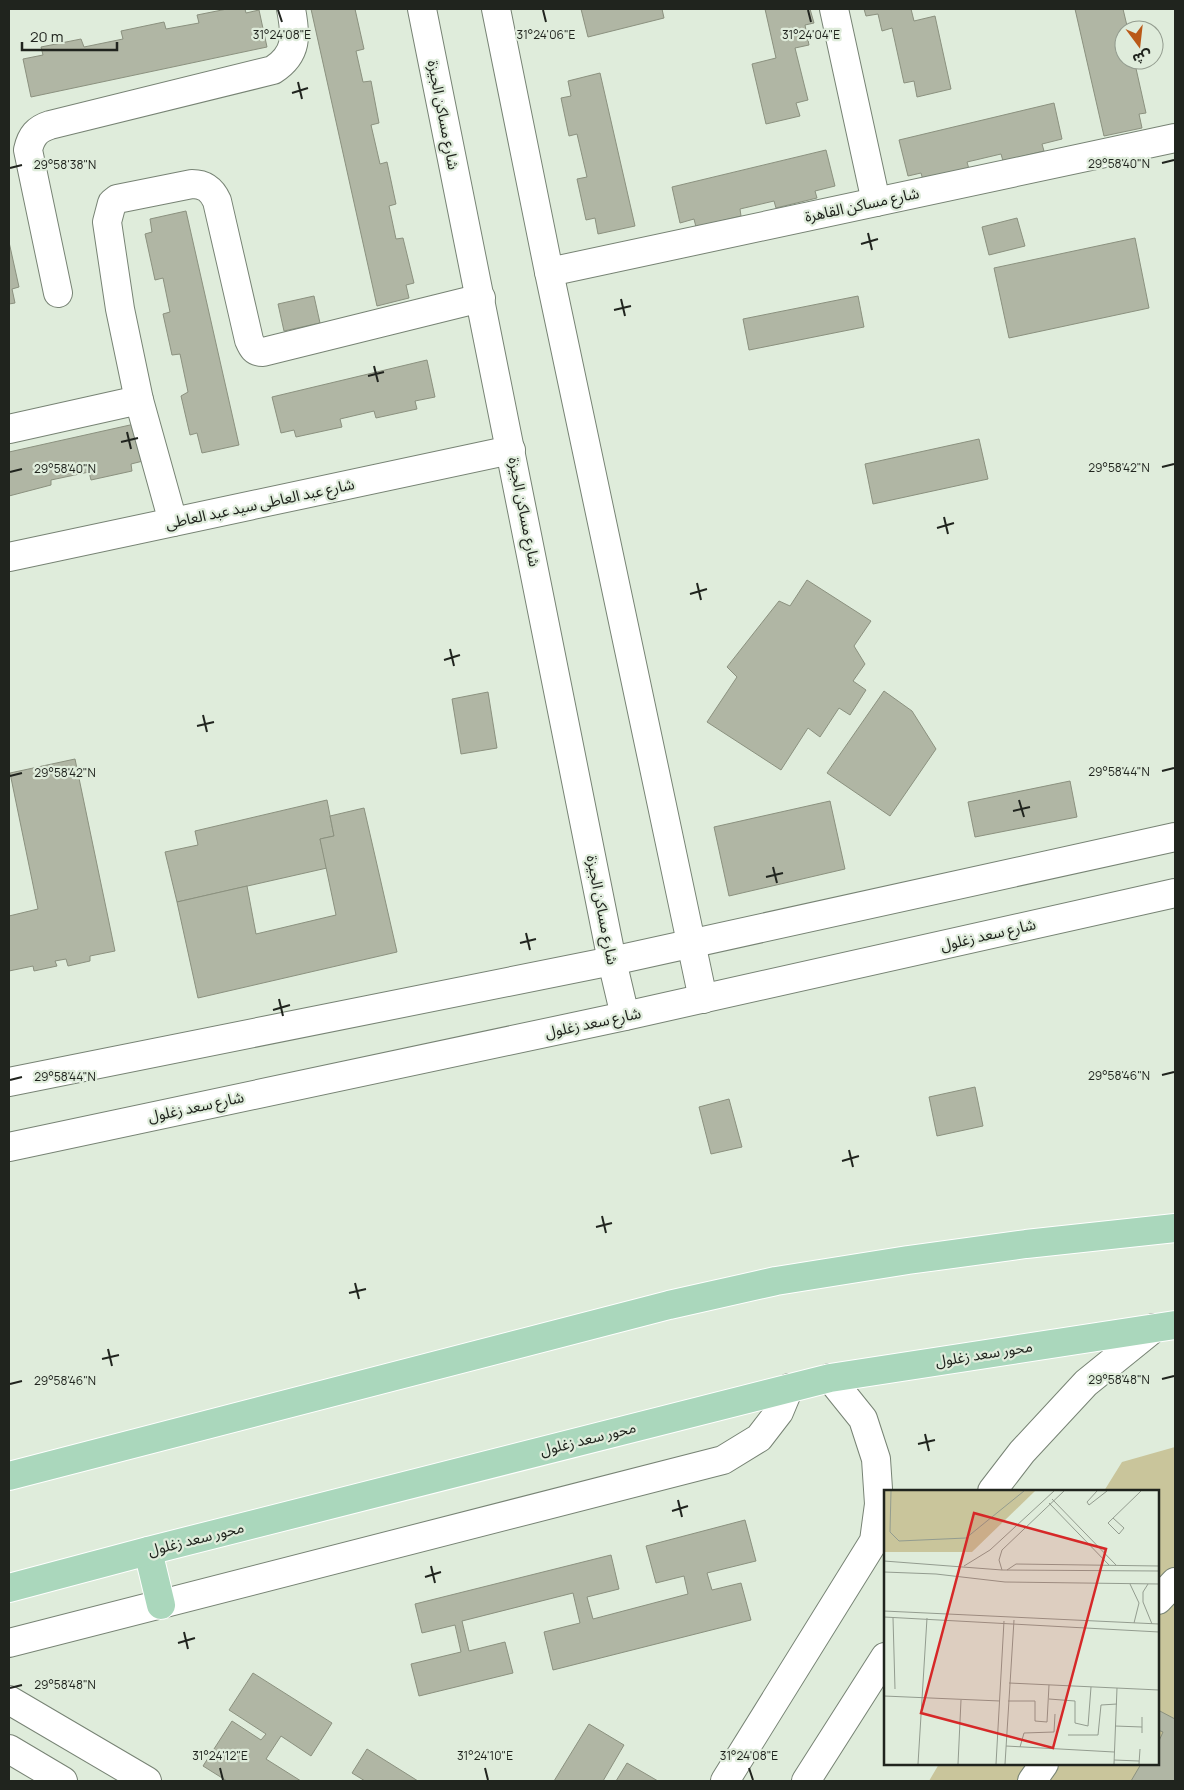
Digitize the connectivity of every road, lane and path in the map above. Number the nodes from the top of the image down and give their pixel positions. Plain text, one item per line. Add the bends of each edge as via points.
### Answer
1 (291, 9) edge
2 (422, 9) edge
3 (496, 9) edge
4 (834, 9) edge
5 (1175, 138) edge
6 (876, 202) junction
7 (549, 272) junction
8 (58, 293) dead end
9 (480, 298) junction
10 (139, 400) junction
11 (9, 429) edge
12 (511, 450) junction
13 (173, 522) junction
14 (9, 557) edge
15 (1175, 837) edge
16 (1175, 893) edge
17 (692, 942) junction
18 (612, 961) junction
19 (703, 999) junction
20 (625, 1016) junction
21 (9, 1082) edge
22 (9, 1147) edge
23 (1175, 1228) edge
24 (1164, 1326) edge
25 (830, 1378) junction
26 (789, 1388) junction
27 (9, 1476) edge
28 (993, 1490) edge
29 (879, 1543) edge
30 (148, 1551) junction
31 (1175, 1582) edge
32 (9, 1588) edge
33 (1159, 1599) edge
34 (161, 1605) junction
35 (9, 1643) edge
36 (884, 1659) edge
37 (9, 1700) edge
38 (9, 1749) edge
39 (1043, 1765) edge
40 (63, 1781) edge
41 (147, 1781) edge
42 (725, 1781) edge
43 (806, 1781) edge
44 (1032, 1781) edge

1 - 8 street via 295,29 292,49 273,70 50,125 35,134 28,150
2 - 9 street, شارع مساكن الجيزة
3 - 7 street
4 - 6 street
5 - 6 street, شارع مساكن القاهرة
6 - 7 street, شارع مساكن القاهرة
7 - 17 street
9 - 10 street via 257,352 249,340 217,201 210,190 192,184 117,199 112,202 107,222 120,309
9 - 12 street, شارع مساكن الجيزة
10 - 11 street
10 - 13 street
12 - 13 street, شارع عبد العاطى سيد عبد العاطى
12 - 18 street, شارع مساكن الجيزة
13 - 14 street, شارع عبد العاطى سيد عبد العاطى
15 - 17 street
16 - 19 street, شارع سعد زغلول
17 - 18 street
17 - 19 street
18 - 20 street, شارع مساكن الجيزة
18 - 21 street
19 - 20 street, شارع سعد زغلول
20 - 22 street, شارع سعد زغلول
23 - 27 main road via 918,1258 776,1281 659,1308
24 - 25 main road, محور سعد زغلول
24 - 28 street via 1086,1382 1022,1452
25 - 26 main road, محور سعد زغلول
25 - 29 street via 863,1419 876,1459
26 - 30 main road, محور سعد زغلول
26 - 34 street via 779,1412 759,1438 723,1460
29 - 42 street
30 - 32 main road, محور سعد زغلول
30 - 34 main road
31 - 33 street
34 - 35 street
36 - 43 street
37 - 41 street
38 - 40 street
39 - 44 street

